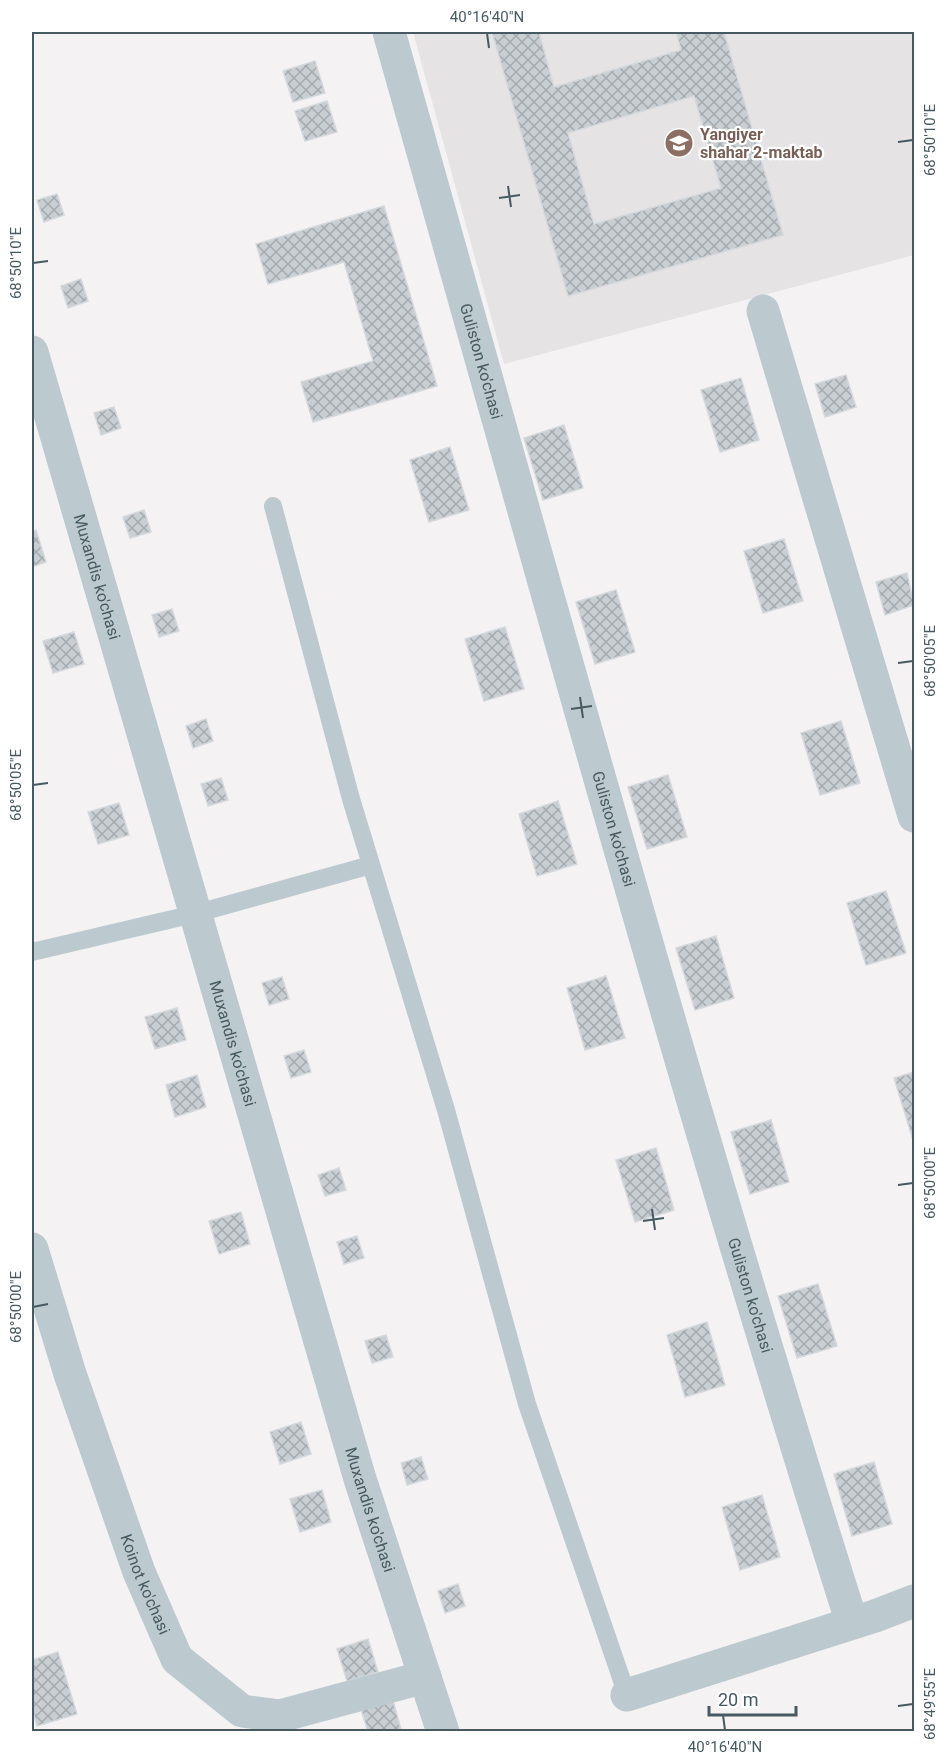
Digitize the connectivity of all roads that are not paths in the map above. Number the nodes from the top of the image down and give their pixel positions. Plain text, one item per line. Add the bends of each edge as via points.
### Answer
1 (389, 32) edge
2 (763, 311) dead end
3 (32, 352) edge
4 (273, 506) dead end
5 (915, 816) edge
6 (371, 865) junction
7 (194, 914) junction
8 (32, 952) edge
9 (32, 1249) edge
10 (915, 1601) edge
11 (852, 1623) junction
12 (425, 1677) junction
13 (627, 1695) joint
14 (443, 1731) edge

1 - 11 street, Guliston ko'chasi via 634,894 790,1429
2 - 5 street
3 - 7 street, Muxandis ko'chasi
4 - 6 lane
6 - 7 lane
6 - 13 lane via 446,1110 527,1404
7 - 8 lane
7 - 12 street, Muxandis ko'chasi via 360,1479
9 - 12 street, Koinot ko'chasi via 70,1374 139,1572 177,1659 242,1711 280,1716
10 - 11 street
11 - 13 street
12 - 14 street, Muxandis ko'chasi

